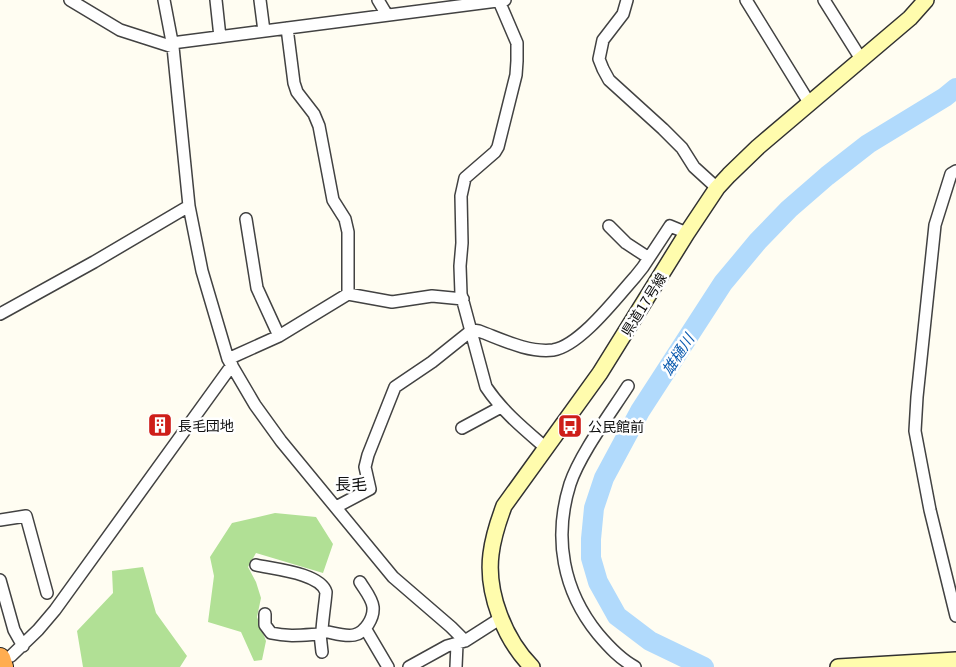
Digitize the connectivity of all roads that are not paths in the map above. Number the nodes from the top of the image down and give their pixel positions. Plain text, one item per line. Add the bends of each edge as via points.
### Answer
1 (70, 0) edge
2 (164, 0) edge
3 (216, 0) edge
4 (260, 0) edge
5 (378, 0) edge
6 (506, 0) edge
7 (627, 0) edge
8 (746, 0) edge
9 (824, 0) edge
10 (926, 0) edge
11 (499, 1) edge
12 (387, 15) junction
13 (287, 28) junction
14 (264, 31) junction
15 (220, 37) junction
16 (172, 45) junction
17 (861, 59) junction
18 (810, 104) junction
19 (956, 171) edge
20 (717, 188) junction
21 (190, 206) junction
22 (246, 219) dead end
23 (609, 226) dead end
24 (687, 233) junction
25 (649, 258) junction
26 (348, 294) junction
27 (463, 299) junction
28 (0, 314) edge
29 (472, 330) junction
30 (279, 336) junction
31 (230, 362) junction
32 (628, 386) dead end
33 (501, 406) junction
34 (462, 428) dead end
35 (546, 448) junction
36 (336, 507) junction
37 (0, 520) edge
38 (256, 565) dead end
39 (0, 580) edge
40 (360, 582) dead end
41 (47, 593) dead end
42 (265, 614) dead end
43 (956, 616) edge
44 (500, 618) junction
45 (365, 628) junction
46 (321, 632) junction
47 (461, 642) junction
48 (23, 646) junction
49 (322, 652) dead end
50 (5, 660) edge
51 (956, 660) edge
52 (388, 667) edge
53 (409, 667) edge
54 (456, 667) edge
55 (532, 667) edge
56 (635, 667) edge
57 (838, 667) edge

1 - 16 street via 120,30
2 - 16 street
3 - 15 street
4 - 14 street
5 - 12 street
6 - 11 street
7 - 20 street via 623,14 603,40 599,59 603,69 609,80 663,129 682,148 694,167
8 - 18 street
9 - 17 street
10 - 17 main road, 県道17号線 via 910,18
11 - 12 street
11 - 27 street via 516,43 516,75 498,147 465,178 462,187 460,266
12 - 13 street
13 - 14 street
13 - 26 street via 294,83 319,126 333,200 345,219 348,232
14 - 15 street
15 - 16 street
16 - 21 street
17 - 18 main road, 県道17号線
18 - 20 main road, 県道17号線 via 758,147
19 - 43 street via 951,174 935,225 915,431
20 - 24 main road, 県道17号線
21 - 28 street
21 - 31 street via 202,271
22 - 30 street via 257,288
23 - 25 street via 626,243
24 - 25 street via 670,226
24 - 35 main road, 県道17号線 via 600,373
25 - 29 street via 582,335 561,348 522,346
26 - 27 street via 392,302 432,296
26 - 30 street
27 - 29 street
29 - 33 street via 486,388
29 - 36 street via 395,387 365,467 370,489
30 - 31 street
31 - 36 street via 281,441
31 - 48 street via 55,610
32 - 56 street via 590,445 570,484 564,510 562,557 578,604 589,622 611,649
33 - 34 street
33 - 35 street
35 - 44 main road, 県道17号線 via 504,506 495,532 490,556 492,585
36 - 47 street via 393,577 451,626
37 - 41 street via 26,516
38 - 46 street via 308,576 322,586 326,594
39 - 48 street via 14,630
40 - 45 street via 373,607
42 - 46 street via 265,625 272,633 285,636
44 - 47 street
44 - 55 main road, 県道17号線 via 517,650
45 - 46 street via 354,635
45 - 52 street
46 - 49 street
47 - 53 street
47 - 54 street
48 - 50 street
51 - 57 main road

